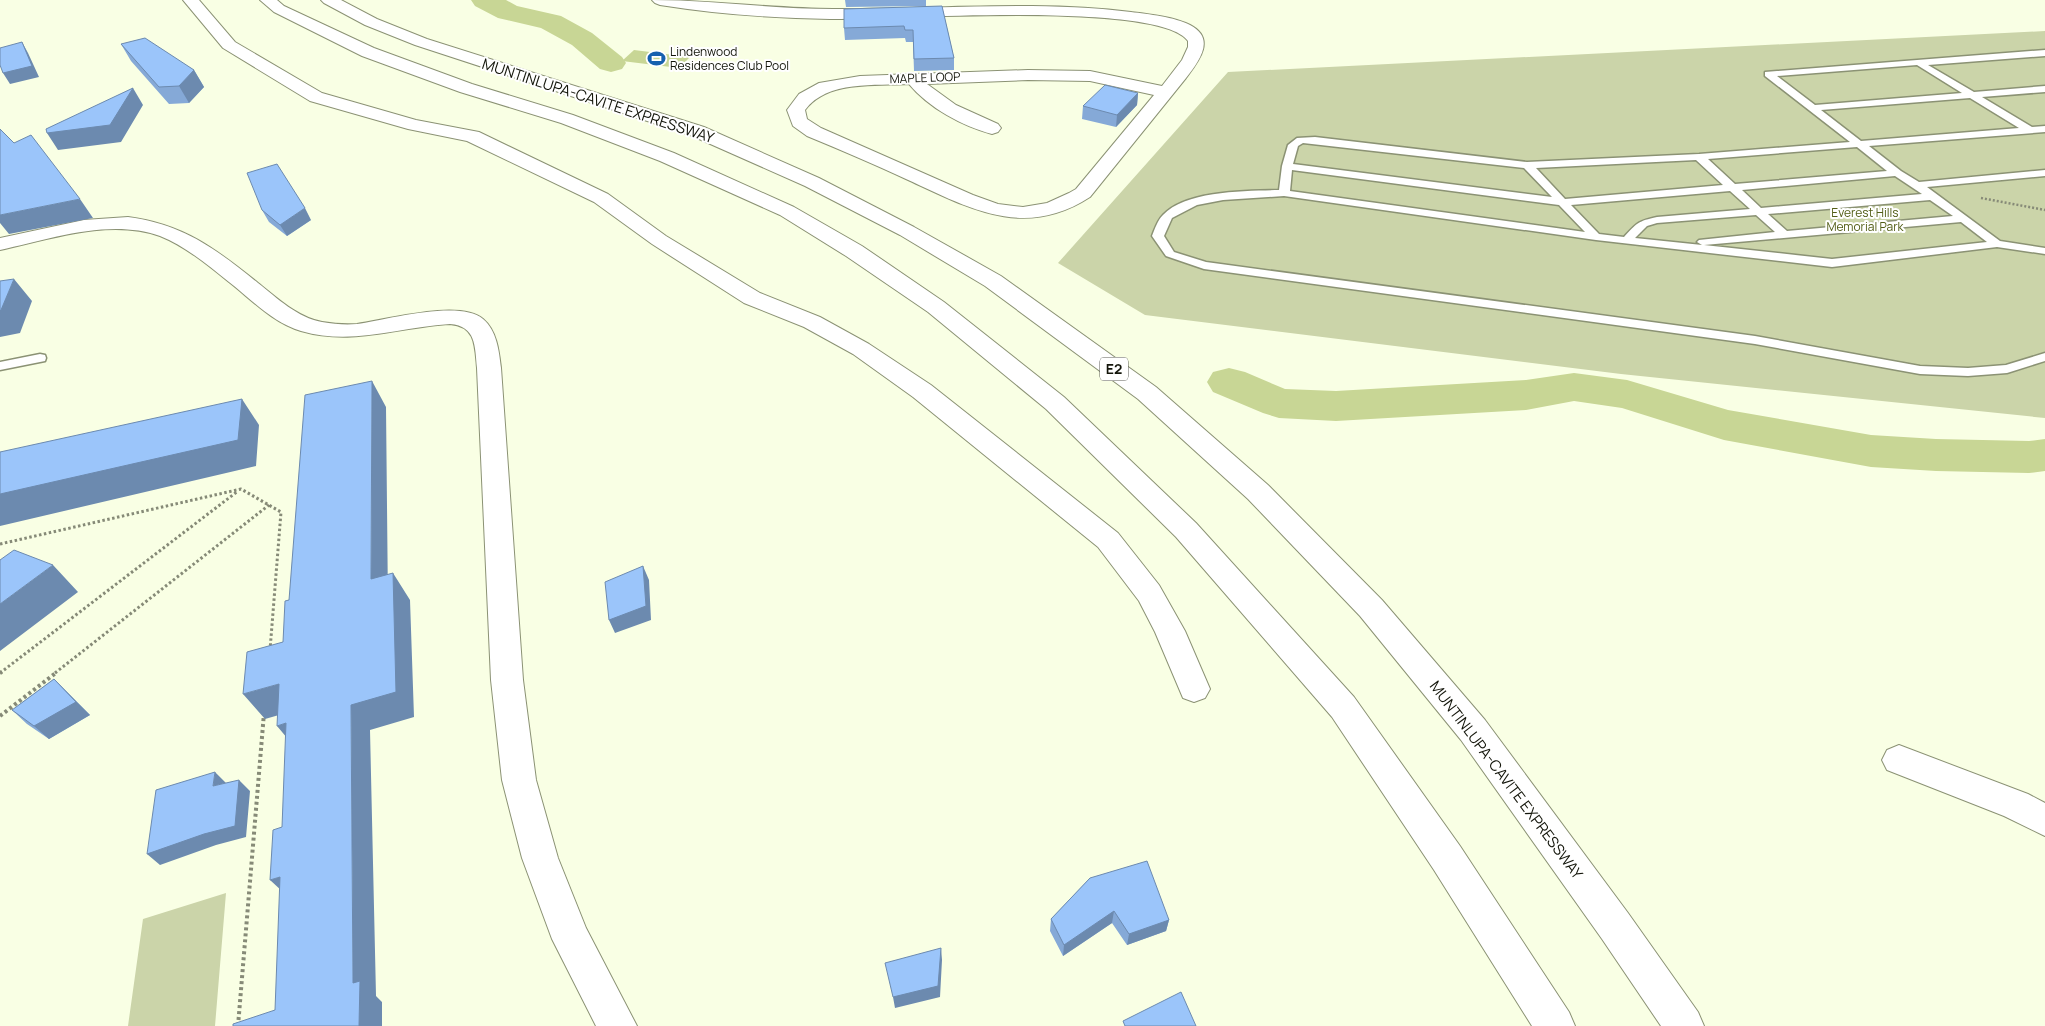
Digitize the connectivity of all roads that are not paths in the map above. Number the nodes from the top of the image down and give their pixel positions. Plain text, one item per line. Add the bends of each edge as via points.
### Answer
1 (191, 0) edge
2 (268, 0) edge
3 (328, 0) edge
4 (660, 0) edge
5 (720, 4) edge
6 (2045, 53) edge
7 (1918, 63) junction
8 (914, 79) junction
9 (2045, 89) edge
10 (1166, 92) junction
11 (1971, 96) junction
12 (1814, 108) junction
13 (992, 128) dead end
14 (2045, 129) edge
15 (2030, 130) junction
16 (2045, 140) edge
17 (1862, 145) junction
18 (1699, 157) junction
19 (1527, 165) junction
20 (1287, 166) junction
21 (1897, 173) junction
22 (2045, 173) edge
23 (1917, 185) junction
24 (1734, 188) junction
25 (1284, 193) junction
26 (1932, 196) junction
27 (1564, 202) junction
28 (1760, 212) junction
29 (1962, 219) junction
30 (1784, 234) junction
31 (1596, 237) junction
32 (1627, 240) junction
33 (0, 244) edge
34 (1997, 244) junction
35 (1675, 245) junction
36 (2045, 251) edge
37 (2045, 357) edge
38 (40, 358) dead end
39 (0, 366) edge
40 (1194, 689) dead end
41 (1899, 760) dead end
42 (2045, 820) edge
43 (617, 1026) edge
44 (1555, 1026) edge
45 (1684, 1026) edge

1 - 40 main road via 229,44 316,96 414,125 472,136 601,198 659,240 752,298 812,322 884,364 1108,540 1149,593 1170,631
2 - 44 main road, MUNTINLUPA-CAVITE EXPRESSWAY via 279,9 368,52 594,129 667,157 787,211 854,251 936,307 1055,402 1186,530 1342,708 1447,858
3 - 45 main road, MUNTINLUPA-CAVITE EXPRESSWAY / E2 via 421,42 697,131 812,182 994,281 1147,393 1258,492 1371,608 1473,730
4 - 5 main road
5 - 10 main road via 835,14 1044,2 1103,4 1135,9 1178,23 1196,41 1196,51 1191,60
6 - 7 lane
7 - 11 lane
7 - 12 lane via 1768,74
8 - 10 main road, MAPLE LOOP via 1090,76
8 - 10 main road, MAPLE LOOP via 860,80 825,87 805,98 796,110 799,122 814,132 960,196 996,209 1021,213 1066,204 1083,193
8 - 13 main road via 934,101
9 - 11 lane
11 - 12 lane
11 - 15 lane
12 - 17 lane
14 - 15 lane
15 - 16 lane
15 - 17 lane
17 - 18 lane
17 - 21 lane
18 - 19 lane
18 - 24 lane
19 - 20 lane via 1308,140 1293,145
19 - 27 lane
20 - 25 lane
20 - 27 lane
21 - 23 lane
21 - 24 lane
22 - 23 lane
23 - 26 lane
24 - 27 lane
24 - 28 lane
25 - 31 lane
25 - 37 lane via 1248,194 1193,202 1167,217 1158,236 1170,254 1204,265 1755,340 1920,370 1968,372 2007,369
26 - 28 lane
26 - 29 lane
27 - 31 lane
28 - 30 lane
28 - 32 lane via 1657,220 1643,223
29 - 30 lane
29 - 34 lane
30 - 35 lane
31 - 32 lane
32 - 35 lane
33 - 43 main road via 96,226 150,226 186,240 304,325 353,331 439,317 473,322 482,333 489,368 507,680 520,780 540,858 571,939
34 - 35 lane via 1832,263
34 - 36 lane
38 - 39 lane
41 - 42 main road via 2016,805

